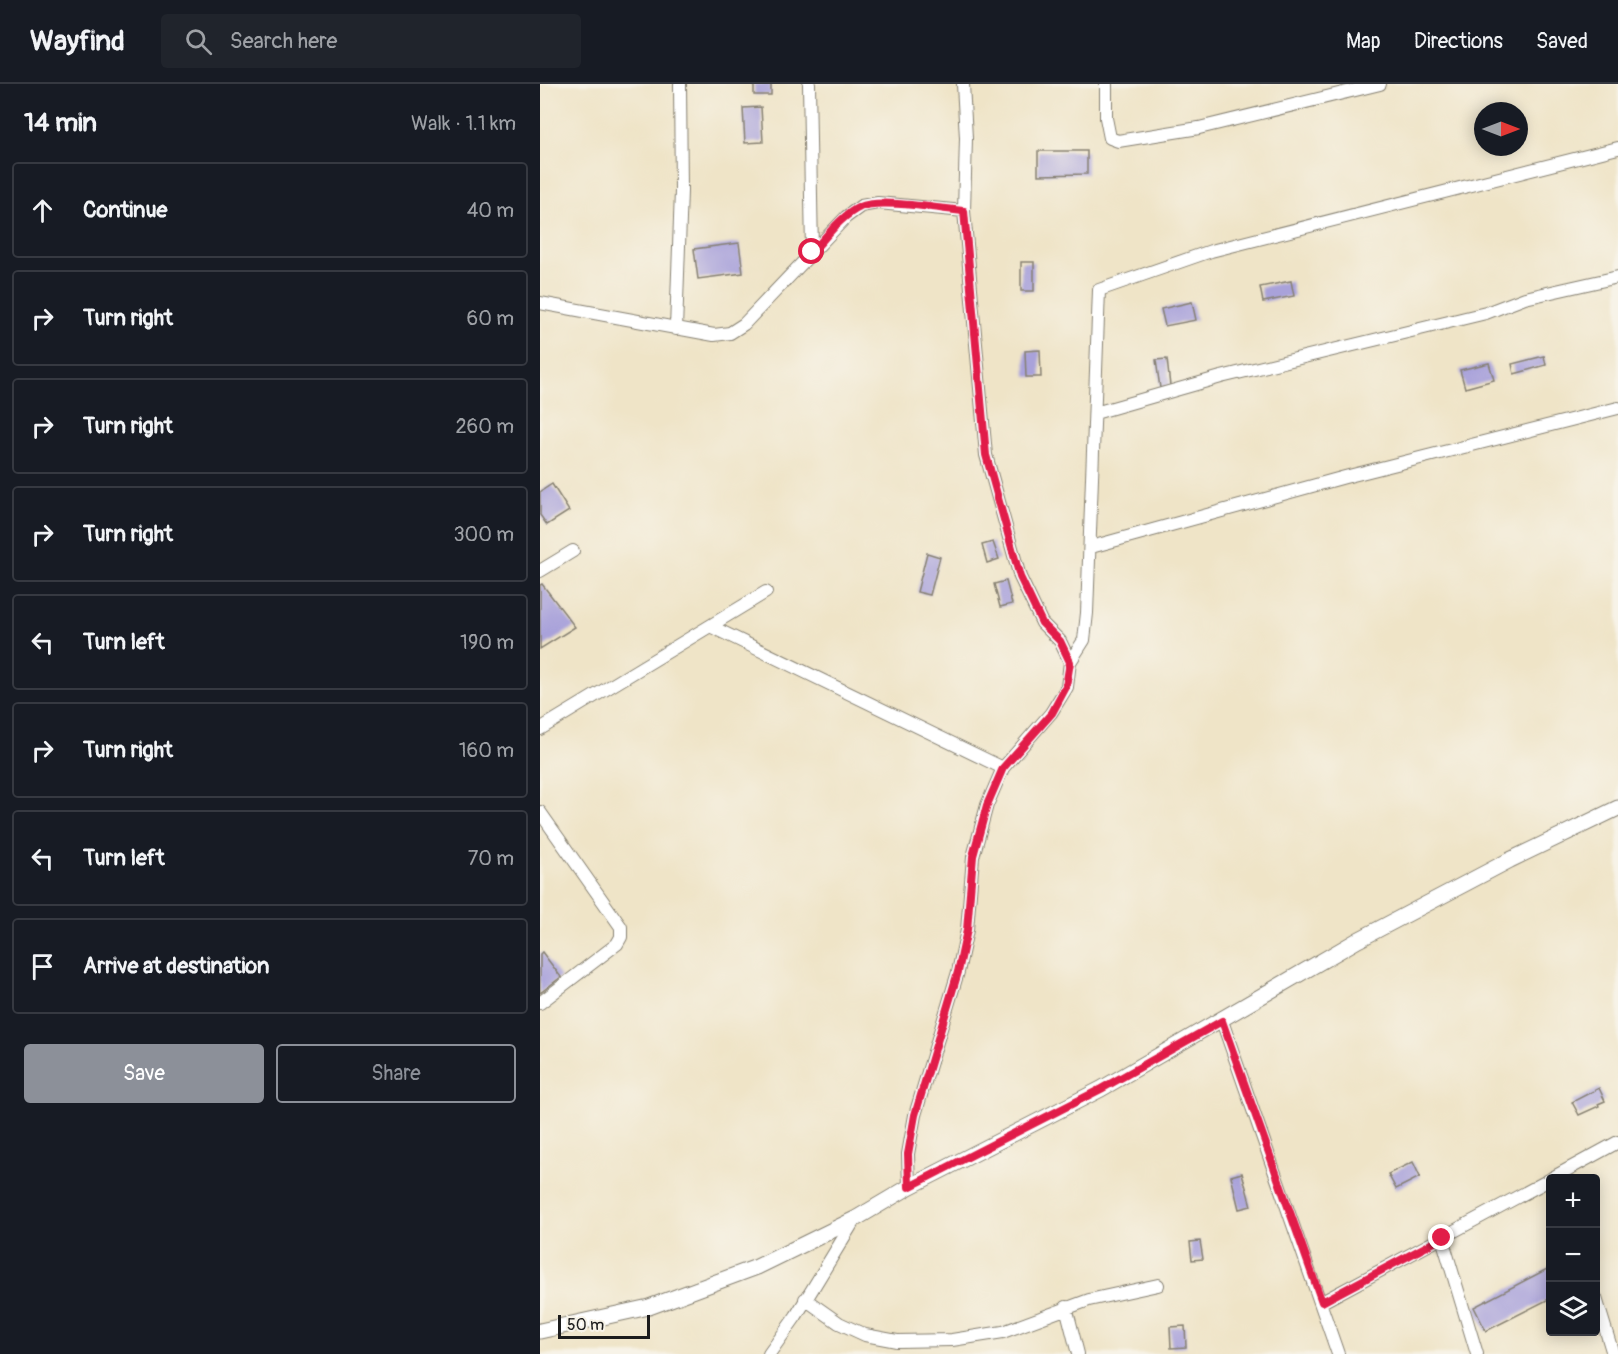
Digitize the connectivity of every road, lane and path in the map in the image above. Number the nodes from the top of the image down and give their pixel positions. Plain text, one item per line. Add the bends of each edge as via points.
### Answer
1 (680, 84) edge
2 (809, 84) edge
3 (963, 84) edge
4 (1106, 84) edge
5 (1380, 84) edge
6 (1618, 148) edge
7 (964, 211) junction
8 (812, 252) junction
9 (1618, 277) edge
10 (540, 303) edge
11 (676, 329) junction
12 (1618, 408) edge
13 (1095, 413) junction
14 (1091, 547) junction
15 (573, 551) dead end
16 (540, 571) edge
17 (766, 592) dead end
18 (710, 626) junction
19 (1070, 662) junction
20 (540, 729) edge
21 (1003, 768) junction
22 (1618, 808) edge
23 (540, 812) edge
24 (540, 1003) edge
25 (1222, 1021) junction
26 (1618, 1142) edge
27 (1561, 1174) edge
28 (1546, 1182) edge
29 (909, 1187) junction
30 (855, 1219) junction
31 (1442, 1238) junction
32 (1158, 1285) dead end
33 (805, 1299) junction
34 (1322, 1302) junction
35 (1066, 1307) junction
36 (1600, 1311) edge
37 (540, 1331) edge
38 (945, 1340) junction
39 (770, 1354) edge
40 (948, 1354) edge
41 (1078, 1354) edge
42 (1338, 1354) edge
43 (1477, 1354) edge
44 (1613, 1354) edge

1 - 11 street
2 - 8 street
3 - 7 street
4 - 5 street via 1107,128 1110,138 1118,141 1199,128
6 - 13 street via 1211,251 1102,288 1098,294
7 - 8 street via 878,203 861,206
7 - 19 street via 986,455 1020,577 1042,623 1060,641
8 - 11 street via 744,324 730,333 714,335
9 - 13 street via 1221,377
10 - 11 street
12 - 14 street
13 - 14 street
14 - 19 street via 1084,640
15 - 16 street
17 - 18 street
18 - 20 street
18 - 21 street
19 - 21 street via 1066,687 1052,713
21 - 29 street via 987,805 973,856 967,930 915,1115 908,1154
22 - 25 main road via 1358,940
23 - 24 street via 621,927 621,937
25 - 29 main road via 1101,1089
25 - 34 street
26 - 27 street
28 - 31 street
29 - 30 main road
30 - 33 street
30 - 37 main road via 757,1267 649,1307
31 - 34 street
31 - 43 street
32 - 35 street
33 - 38 street via 839,1323 865,1335 897,1341
33 - 39 street
34 - 42 street
35 - 38 street via 1003,1332
35 - 41 street
36 - 44 street
38 - 40 street

